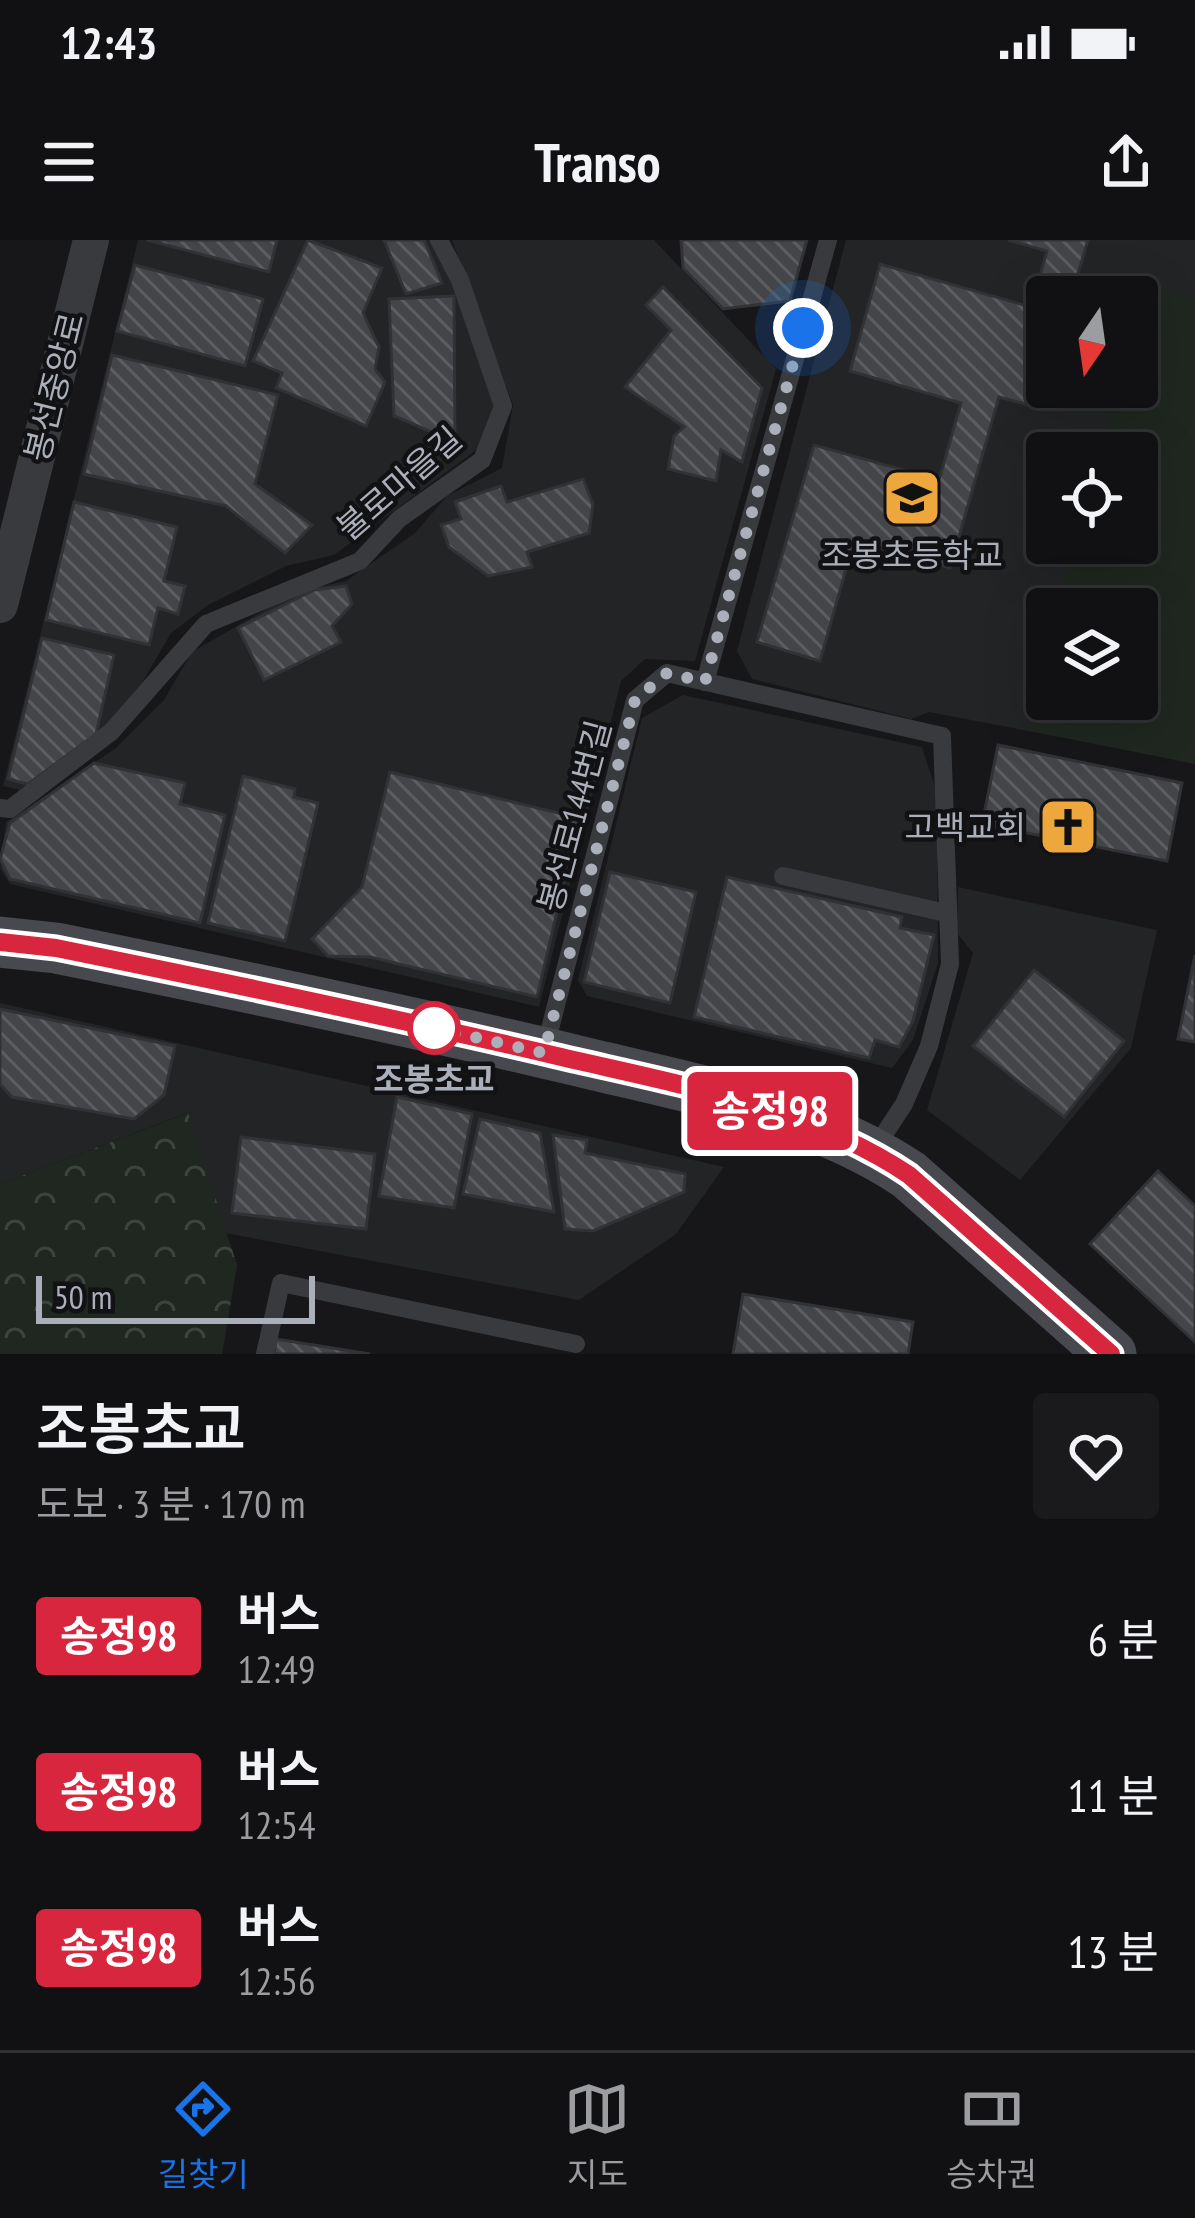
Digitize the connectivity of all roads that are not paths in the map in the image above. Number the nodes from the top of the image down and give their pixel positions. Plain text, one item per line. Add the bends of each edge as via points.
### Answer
1 (91, 240) edge
2 (439, 240) edge
3 (828, 240) edge
4 (0, 605) edge
5 (705, 682) junction
6 (0, 808) edge
7 (783, 876) dead end
8 (946, 913) junction
9 (0, 942) edge
10 (544, 1053) junction
11 (873, 1151) junction
12 (576, 1344) dead end
13 (265, 1354) edge
14 (1111, 1354) edge

1 - 4 street, 봉선중앙로
2 - 6 lane, 불로마을길 via 502,406 482,460 399,519 360,561 206,624 111,732 10,809
3 - 5 lane
5 - 8 lane, 봉선로144번길 via 942,736
5 - 10 lane, 봉선로144번길 via 667,673 635,700
7 - 8 lane
8 - 11 lane, 봉선로144번길 via 950,964 929,1046
9 - 10 main road
10 - 11 main road via 795,1118
11 - 14 main road via 987,1239
12 - 13 lane via 280,1282

